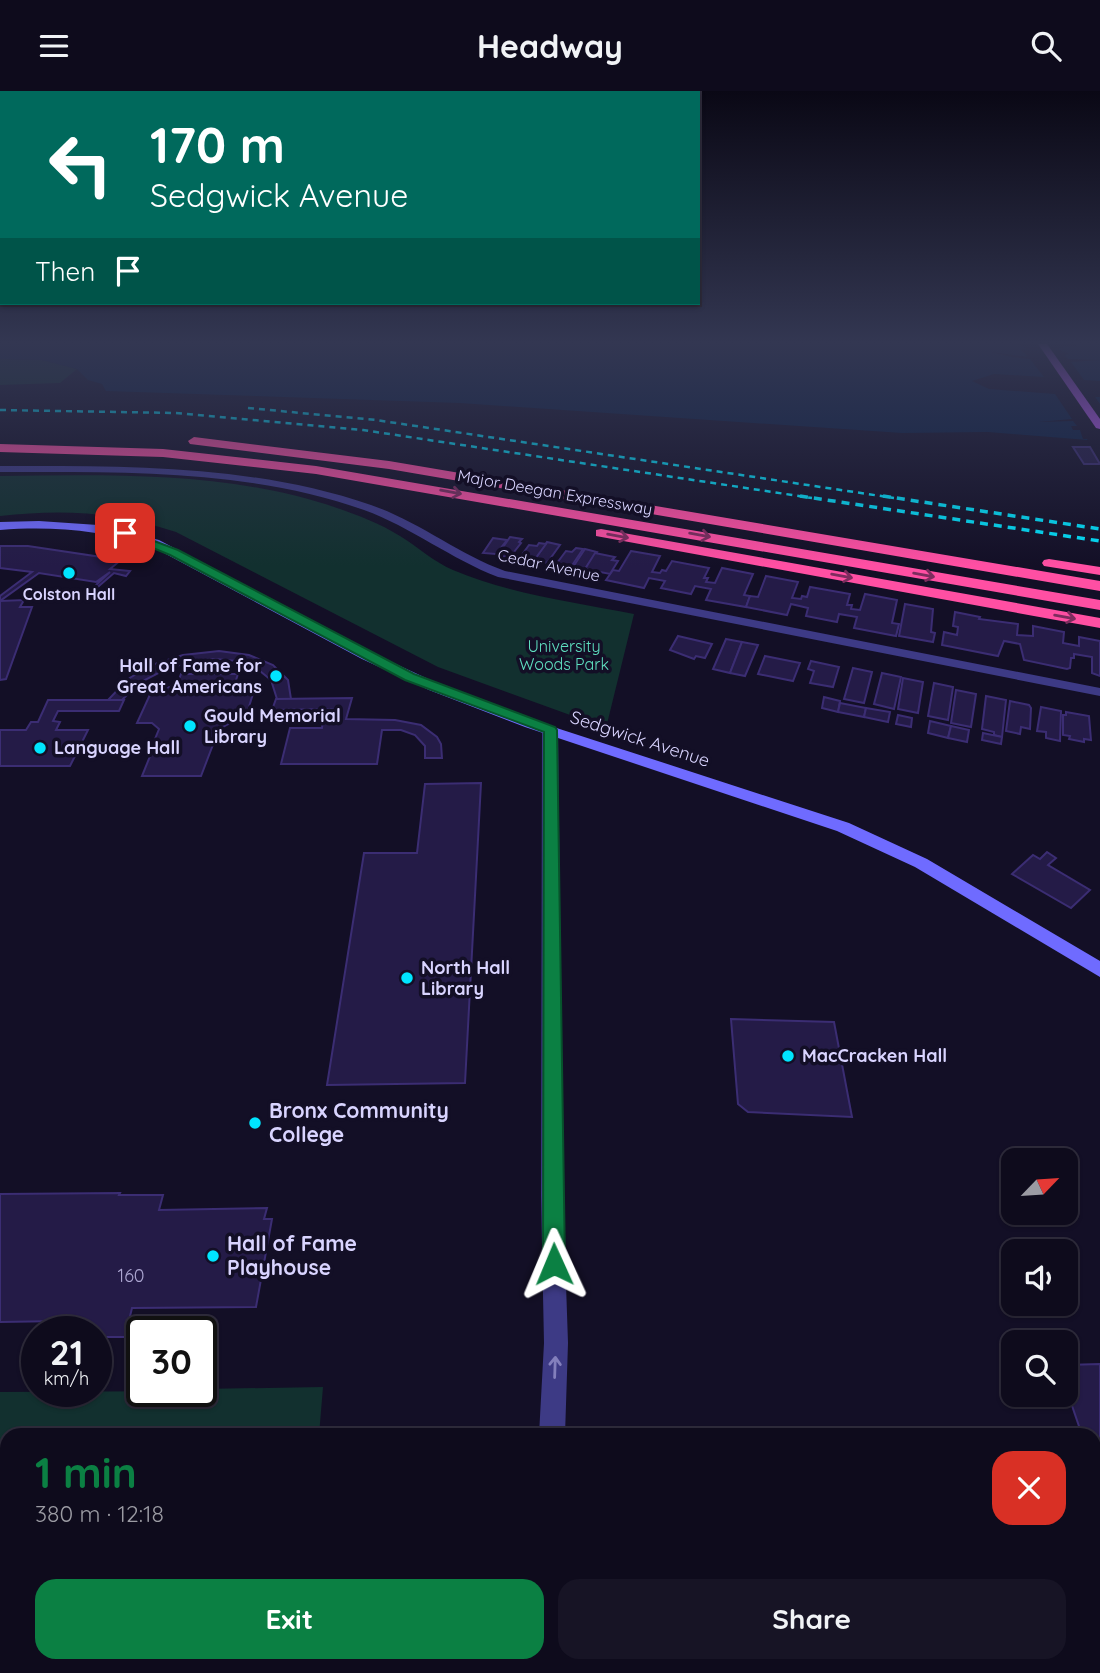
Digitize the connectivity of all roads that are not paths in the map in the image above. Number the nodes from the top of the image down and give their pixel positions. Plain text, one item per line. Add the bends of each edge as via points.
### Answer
1 (175, 440) dead end
2 (0, 448) edge
3 (214, 457) junction
4 (389, 465) junction
5 (0, 469) edge
6 (0, 526) edge
7 (1100, 571) edge
8 (1100, 586) edge
9 (1100, 605) edge
10 (1100, 623) edge
11 (1100, 692) edge
12 (551, 730) junction
13 (1100, 970) edge
14 (552, 1428) edge

1 - 4 highway, Major Deegan Expressway
2 - 3 highway, Major Deegan Expressway
3 -> 9 highway, Major Deegan Expressway via 418,486
3 -> 10 highway via 458,507
4 - 7 highway via 657,501
4 - 8 highway, Major Deegan Expressway
5 - 11 street, Cedar Avenue via 157,470 273,482 371,509 502,574
6 - 12 main road, Sedgwick Avenue via 79,526 148,541 410,677
12 - 13 main road, Sedgwick Avenue via 843,827 921,863
14 -> 12 street via 556,1343

